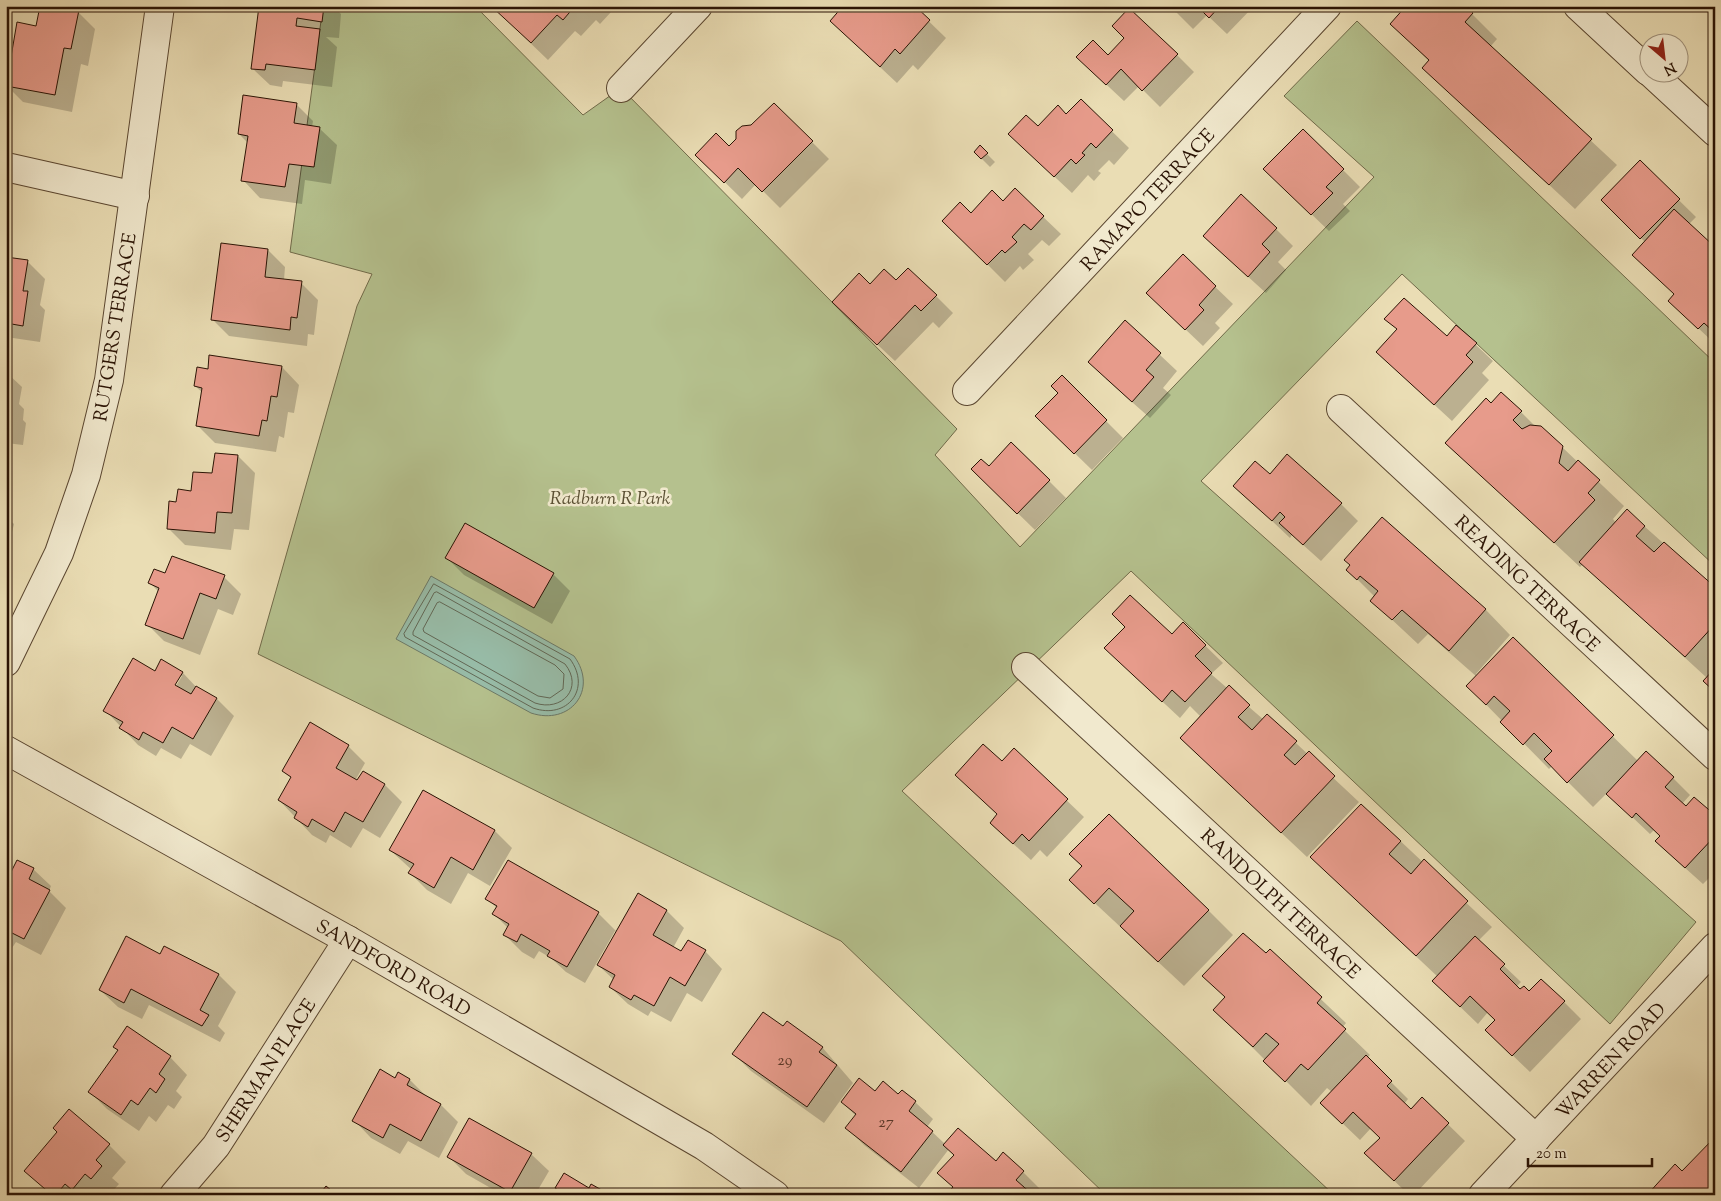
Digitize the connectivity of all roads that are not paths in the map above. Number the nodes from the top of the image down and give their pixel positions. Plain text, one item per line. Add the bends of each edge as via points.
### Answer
1 (160, 6) edge
2 (698, 6) edge
3 (1327, 6) edge
4 (1578, 6) edge
5 (1638, 61) edge
6 (1661, 82) edge
7 (622, 88) dead end
8 (1715, 132) edge
9 (6, 168) edge
10 (135, 196) junction
11 (967, 391) dead end
12 (1341, 410) dead end
13 (6, 662) edge
14 (1026, 667) dead end
15 (6, 750) edge
16 (1715, 756) edge
17 (348, 940) junction
18 (1715, 947) edge
19 (1536, 1139) junction
20 (760, 1190) edge
21 (174, 1195) edge
22 (1483, 1195) edge

1 - 10 street, RUTGERS TERRACE
2 - 7 street
3 - 11 street, RAMAPO TERRACE
4 - 5 street
6 - 8 street
9 - 10 street
10 - 13 street, RUTGERS TERRACE via 109,380 86,475 59,553
12 - 16 street, READING TERRACE
14 - 19 street, RANDOLPH TERRACE
15 - 17 street, SANDFORD ROAD
17 - 20 street, SANDFORD ROAD via 704,1146
17 - 21 street, SHERMAN PLACE via 216,1146
18 - 19 street, WARREN ROAD
19 - 22 street, WARREN ROAD

